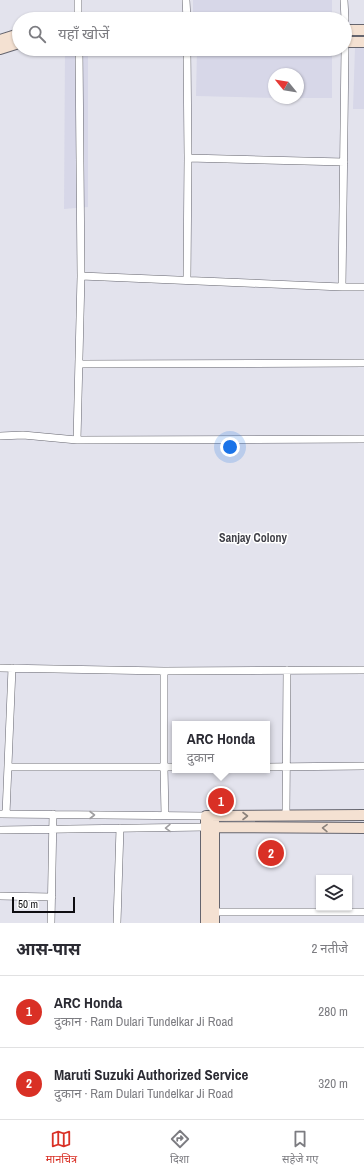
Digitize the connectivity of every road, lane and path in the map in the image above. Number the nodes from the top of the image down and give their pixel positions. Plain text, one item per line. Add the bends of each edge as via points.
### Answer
1 (78, 0) edge
2 (186, 0) edge
3 (344, 0) edge
4 (78, 12) edge
5 (187, 12) edge
6 (345, 12) edge
7 (352, 30) edge
8 (364, 30) edge
9 (12, 36) edge
10 (0, 40) edge
11 (352, 42) edge
12 (364, 42) edge
13 (12, 45) edge
14 (0, 49) edge
15 (79, 56) edge
16 (187, 56) edge
17 (345, 56) edge
18 (188, 158) junction
19 (344, 162) junction
20 (81, 276) junction
21 (187, 280) junction
22 (342, 287) junction
23 (364, 287) edge
24 (364, 363) edge
25 (80, 364) junction
26 (0, 436) edge
27 (364, 439) edge
28 (77, 440) junction
29 (0, 668) edge
30 (12, 668) junction
31 (287, 670) junction
32 (364, 670) edge
33 (164, 671) junction
34 (286, 766) junction
35 (364, 766) edge
36 (164, 767) junction
37 (172, 767) edge
38 (270, 767) edge
39 (8, 768) junction
40 (3, 814) edge
41 (54, 814) junction
42 (165, 815) junction
43 (364, 815) edge
44 (210, 816) junction
45 (286, 816) junction
46 (210, 827) junction
47 (120, 828) junction
48 (364, 828) edge
49 (53, 829) junction
50 (0, 830) edge
51 (0, 896) edge
52 (52, 897) junction
53 (214, 912) junction
54 (364, 912) edge
55 (51, 923) edge
56 (117, 923) edge
57 (206, 923) edge
58 (214, 923) edge

1 - 4 street
2 - 5 street
3 - 6 street
7 - 8 street
9 - 10 street
11 - 12 street
13 - 14 street
15 - 20 street
16 - 18 street
17 - 19 street
18 - 19 street
18 - 21 street
19 - 22 street
20 - 21 street
20 - 25 street
21 - 22 street
22 - 23 street
24 - 25 street
25 - 28 street
26 - 28 street via 23,434
27 - 28 street
29 - 30 street
30 - 33 street
30 - 39 street
31 - 32 street
31 - 33 street
31 - 34 street
33 - 36 street
34 - 35 street
34 - 38 street
34 - 45 street
36 - 37 street
36 - 39 street
36 - 42 street
39 - 40 street
40 - 41 street
41 -> 42 street
41 - 49 street
42 - 44 street
43 - 45 street
44 -> 45 street
44 - 46 street
46 -> 47 street
48 -> 46 street
46 - 53 street
46 - 57 street
47 - 49 street
47 - 56 street
49 - 50 street
49 - 52 street
51 - 52 street
52 - 55 street
53 - 54 street
53 - 58 street

